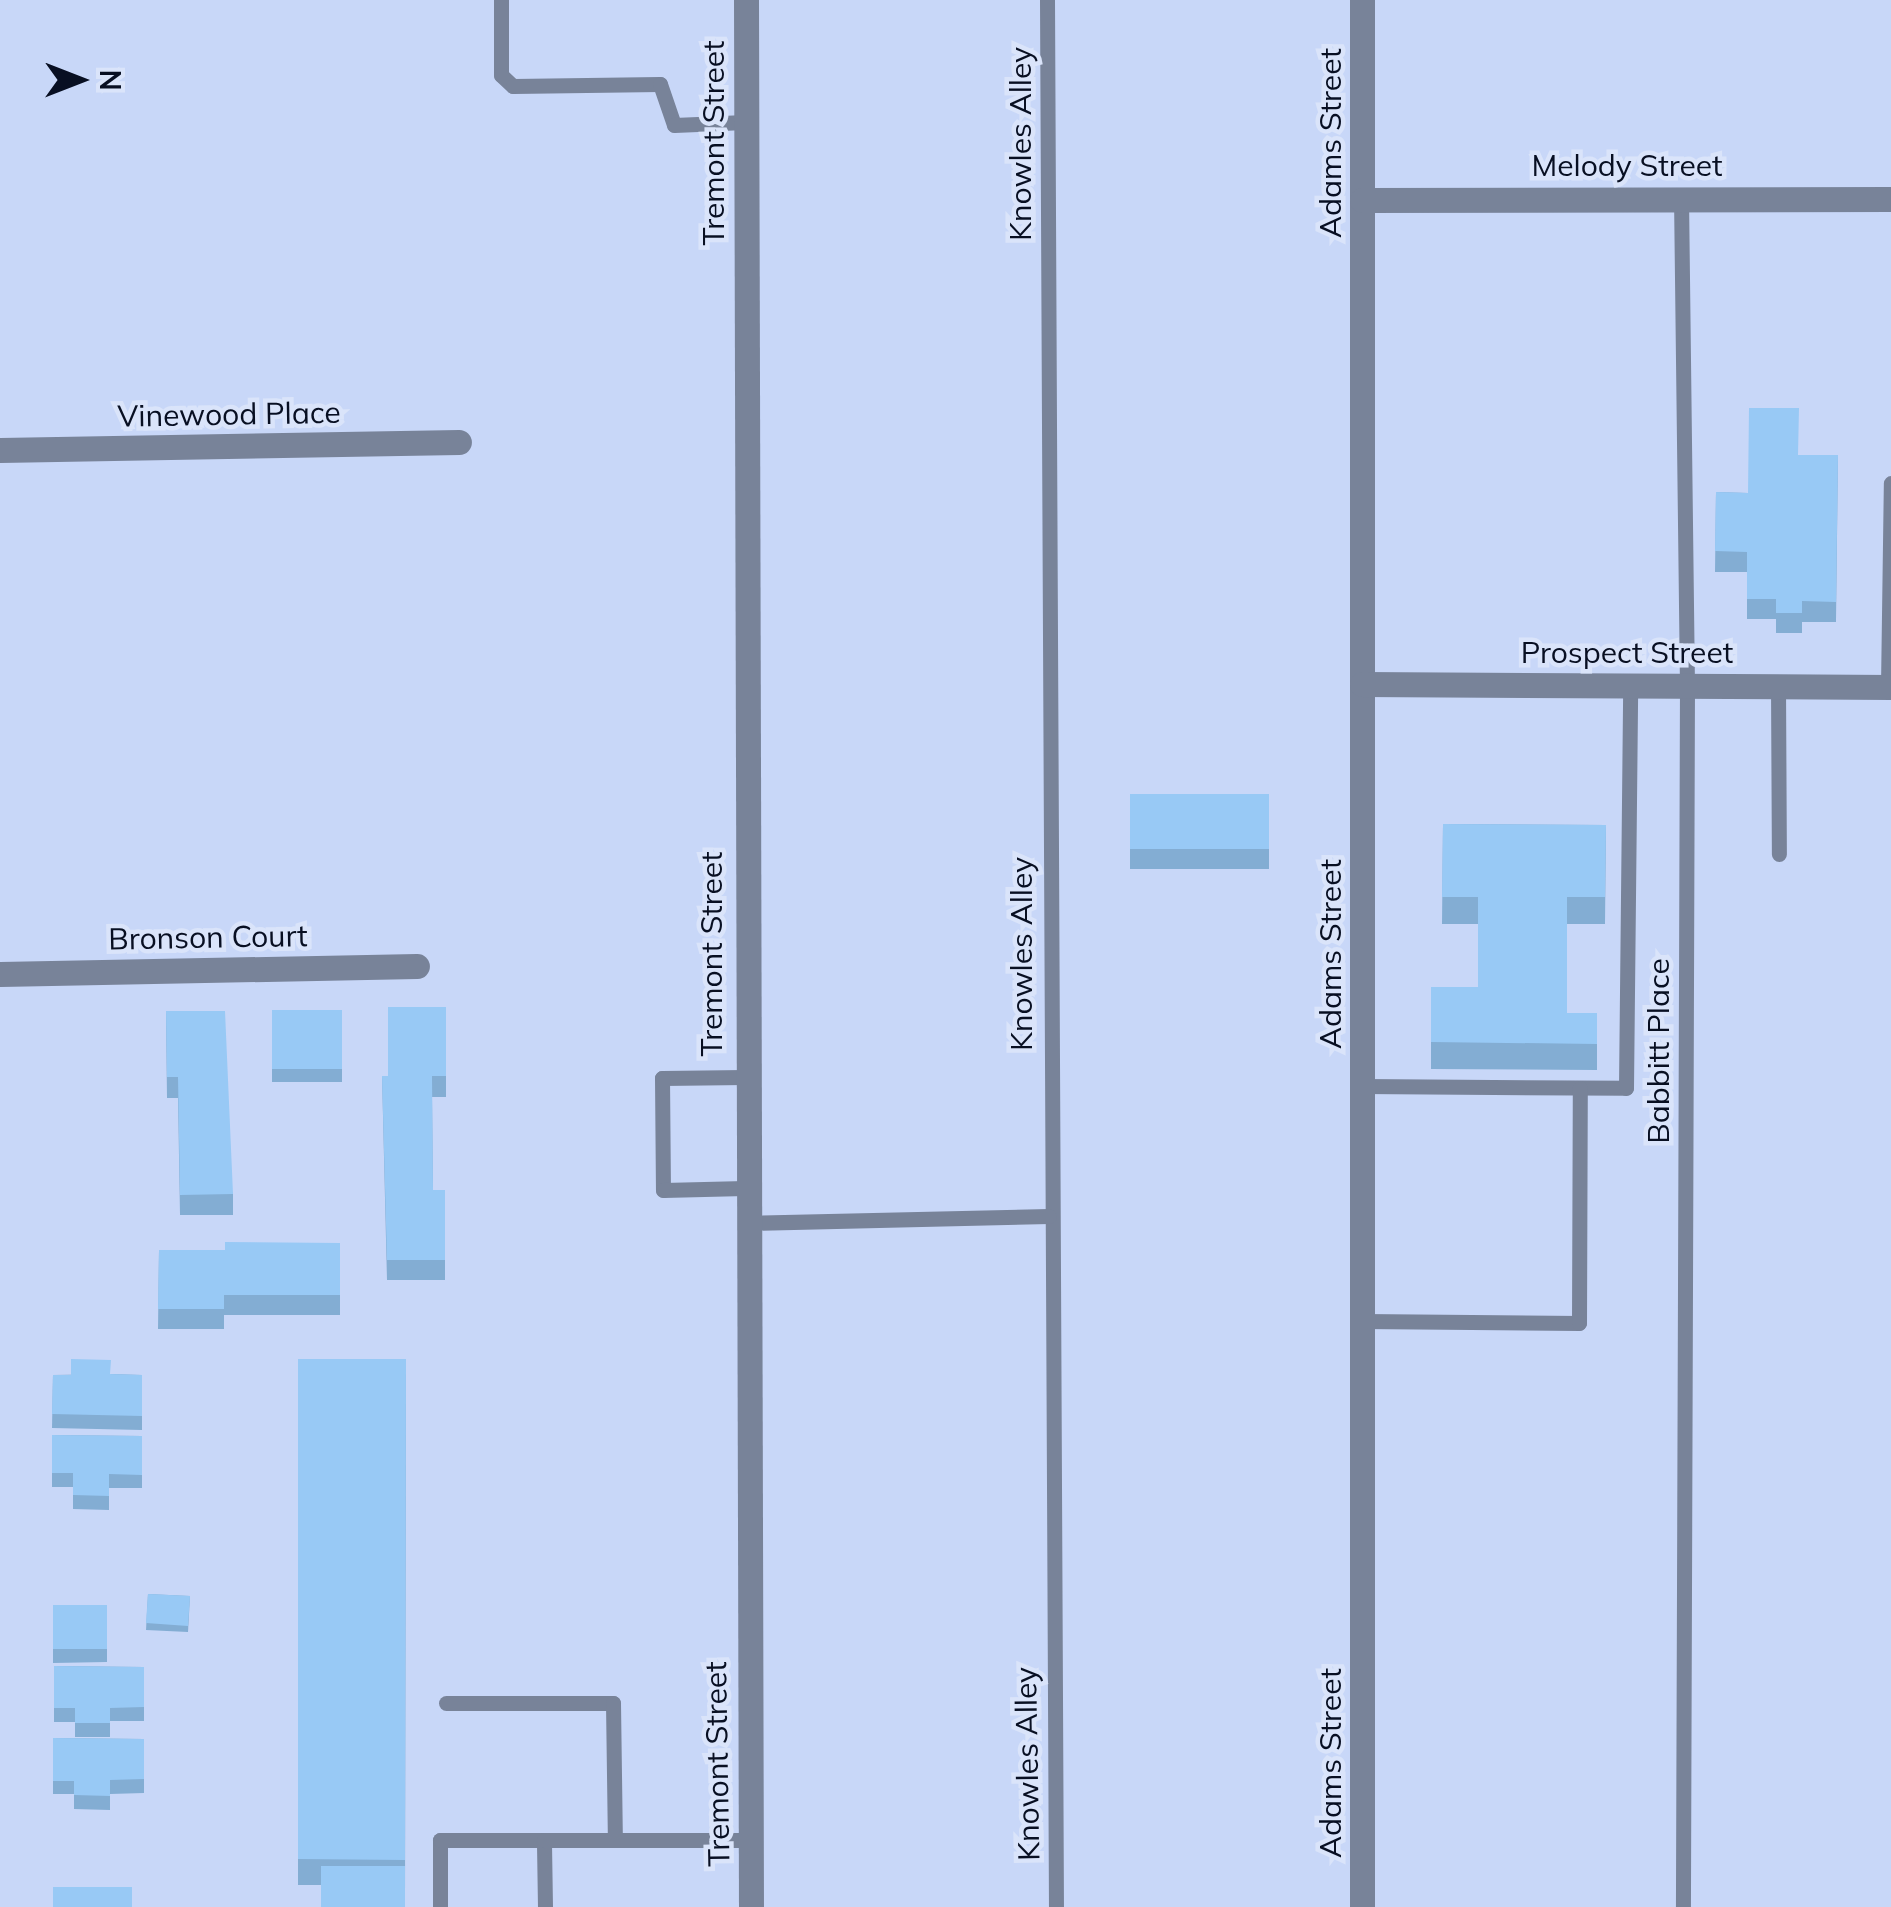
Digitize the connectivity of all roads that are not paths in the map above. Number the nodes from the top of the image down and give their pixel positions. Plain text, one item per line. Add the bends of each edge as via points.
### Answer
1 (501, 0) edge
2 (746, 0) edge
3 (1047, 0) edge
4 (1362, 0) edge
5 (745, 122) junction
6 (1681, 196) junction
7 (1891, 198) edge
8 (1362, 200) junction
9 (458, 442) dead end
10 (0, 450) edge
11 (1891, 483) edge
12 (1362, 684) junction
13 (1630, 684) junction
14 (1687, 684) junction
15 (1778, 685) junction
16 (1890, 687) edge
17 (1779, 854) dead end
18 (417, 966) dead end
19 (0, 974) edge
20 (744, 1078) junction
21 (1362, 1086) junction
22 (1580, 1088) junction
23 (745, 1188) junction
24 (1049, 1216) junction
25 (745, 1223) junction
26 (1362, 1321) junction
27 (446, 1703) dead end
28 (544, 1840) junction
29 (615, 1840) junction
30 (750, 1840) junction
31 (440, 1907) edge
32 (545, 1907) edge
33 (751, 1907) edge
34 (1056, 1907) edge
35 (1362, 1907) edge
36 (1682, 1907) edge

1 - 5 lane via 501,75 512,86 660,84 674,125
2 - 5 street, Tremont Street
3 - 24 lane, Knowles Alley
4 - 8 street, Adams Street
5 - 20 street, Tremont Street
6 - 7 street, Melody Street
6 - 8 street, Melody Street
6 - 14 lane, Babbitt Place
8 - 12 street, Adams Street
9 - 10 street, Vinewood Place
11 - 16 lane
12 - 13 street, Prospect Street
12 - 21 street, Adams Street
13 - 14 street, Prospect Street
13 - 22 lane via 1626,1088
14 - 15 street, Prospect Street
14 - 36 lane, Babbitt Place
15 - 16 street, Prospect Street
15 - 17 lane
18 - 19 street, Bronson Court
20 - 23 street, Tremont Street
20 - 23 lane via 662,1078 664,1190
21 - 22 lane
21 - 26 street, Adams Street
22 - 26 lane via 1578,1323
23 - 25 street, Tremont Street
24 - 25 lane
24 - 34 lane, Knowles Alley
25 - 30 street, Tremont Street
26 - 35 street, Adams Street
27 - 29 lane via 612,1703
28 - 29 lane
28 - 31 lane via 440,1840
28 - 32 lane
29 - 30 lane
30 - 33 street, Tremont Street

